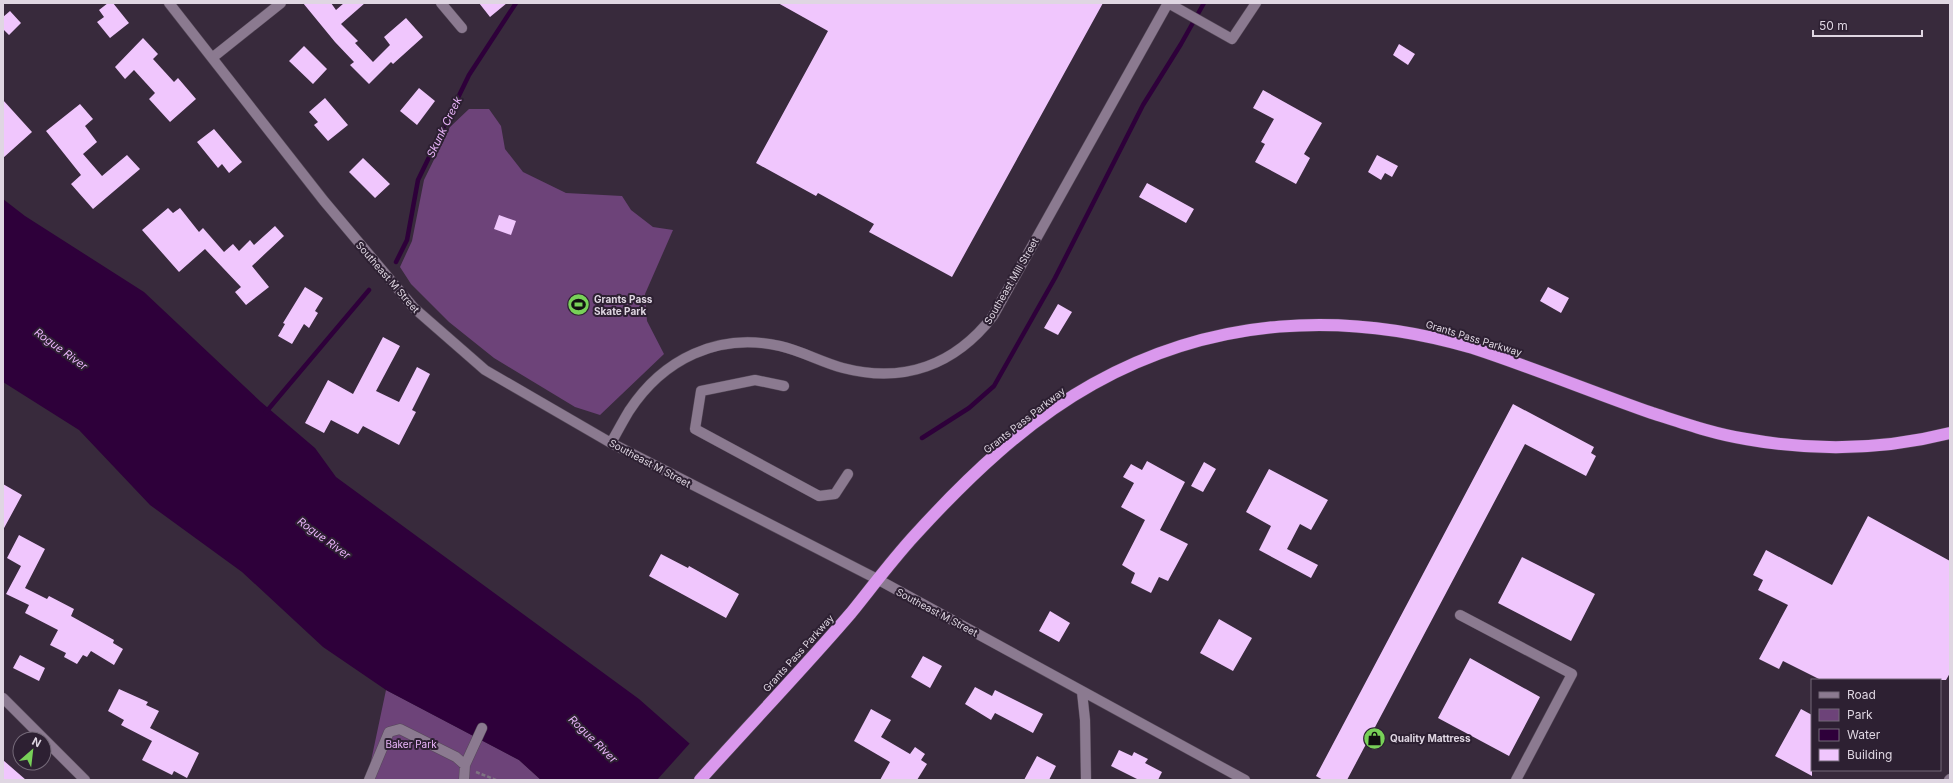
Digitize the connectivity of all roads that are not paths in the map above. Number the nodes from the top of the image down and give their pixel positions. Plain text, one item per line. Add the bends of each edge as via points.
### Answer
1 (169, 3) edge
2 (282, 3) edge
3 (441, 3) edge
4 (1168, 3) edge
5 (1256, 3) edge
6 (462, 28) dead end
7 (212, 58) junction
8 (784, 386) dead end
9 (1950, 433) edge
10 (611, 443) junction
11 (848, 474) dead end
12 (877, 579) junction
13 (1460, 615) dead end
14 (1082, 692) junction
15 (3, 698) edge
16 (482, 728) dead end
17 (36, 731) edge
18 (52, 747) edge
19 (465, 765) junction
20 (85, 780) edge
21 (368, 780) edge
22 (464, 780) edge
23 (700, 780) edge
24 (1086, 780) edge
25 (1245, 780) edge
26 (1516, 780) edge

1 - 7 street, Southeast M Street
2 - 7 street
3 - 6 street
4 - 5 street via 1232,39
4 - 10 street, Southeast Mill Street via 993,316 981,331 955,354 940,362 907,372 867,373 795,350 766,344 743,341 712,346 690,356 658,377 630,411
7 - 10 street, Southeast M Street via 324,201 414,308 485,370
8 - 11 street via 756,380 701,391 695,429 819,496 836,494
9 - 12 highway, Grants Pass Parkway via 1910,441 1842,447 1812,447 1744,439 1674,420 1473,348 1416,333 1350,325 1300,325 1251,330 1161,352 1121,369 1064,402 985,465 914,535
10 - 12 street, Southeast M Street
12 - 14 street, Southeast M Street
12 - 23 highway, Grants Pass Parkway via 852,612
13 - 26 street via 1572,674
14 - 24 street
14 - 25 street, Southeast M Street
15 - 17 street
16 - 19 street
18 - 20 street
19 - 21 street via 456,757 400,729 389,732
19 - 22 street

